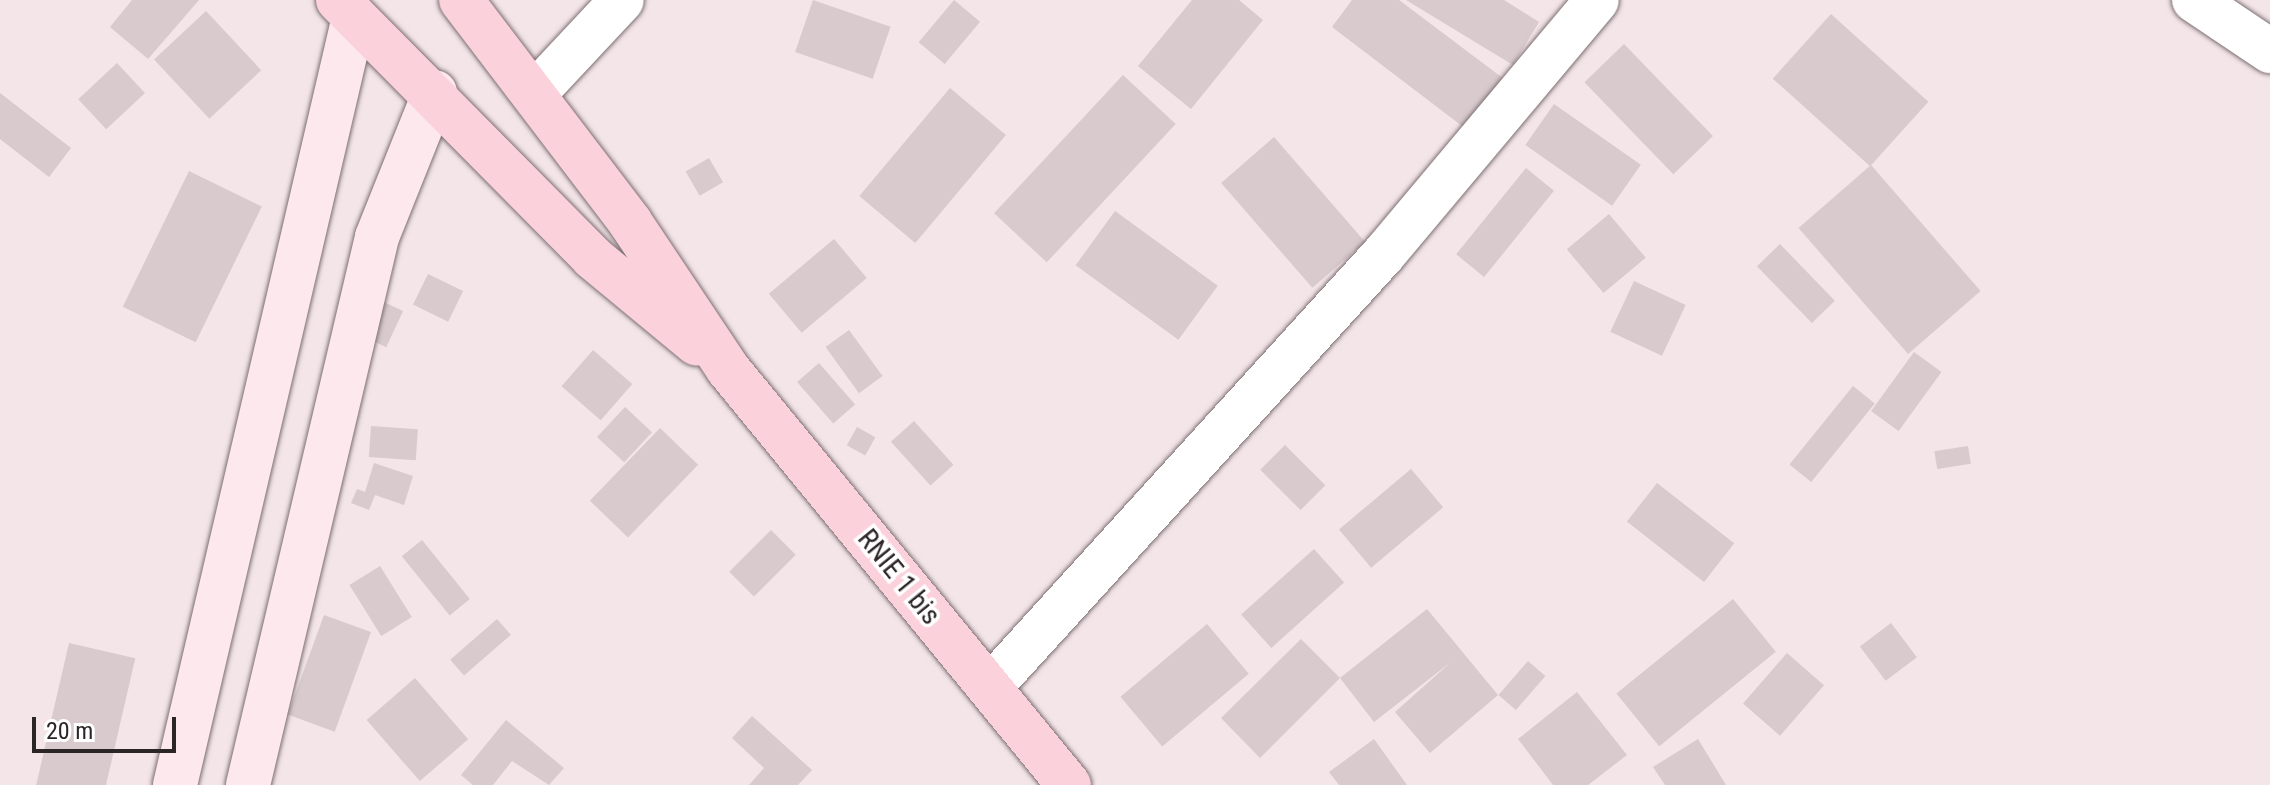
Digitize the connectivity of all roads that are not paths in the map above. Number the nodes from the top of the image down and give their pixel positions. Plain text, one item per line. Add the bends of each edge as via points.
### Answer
1 (461, 0) edge
2 (622, 0) edge
3 (1597, 0) edge
4 (2194, 0) edge
5 (346, 8) edge
6 (2270, 51) edge
7 (435, 92) junction
8 (535, 93) junction
9 (728, 369) junction
10 (990, 687) junction
11 (175, 785) edge
12 (248, 785) edge
13 (1069, 785) edge

1 - 8 main road
2 - 8 street
3 - 10 street via 1384,254
4 - 6 street
5 - 7 main road
5 - 11 street
7 - 9 main road via 592,257
7 - 12 street via 377,237
8 - 9 main road
9 - 10 main road, RNIE 1 bis
10 - 13 main road, RNIE 1 bis

